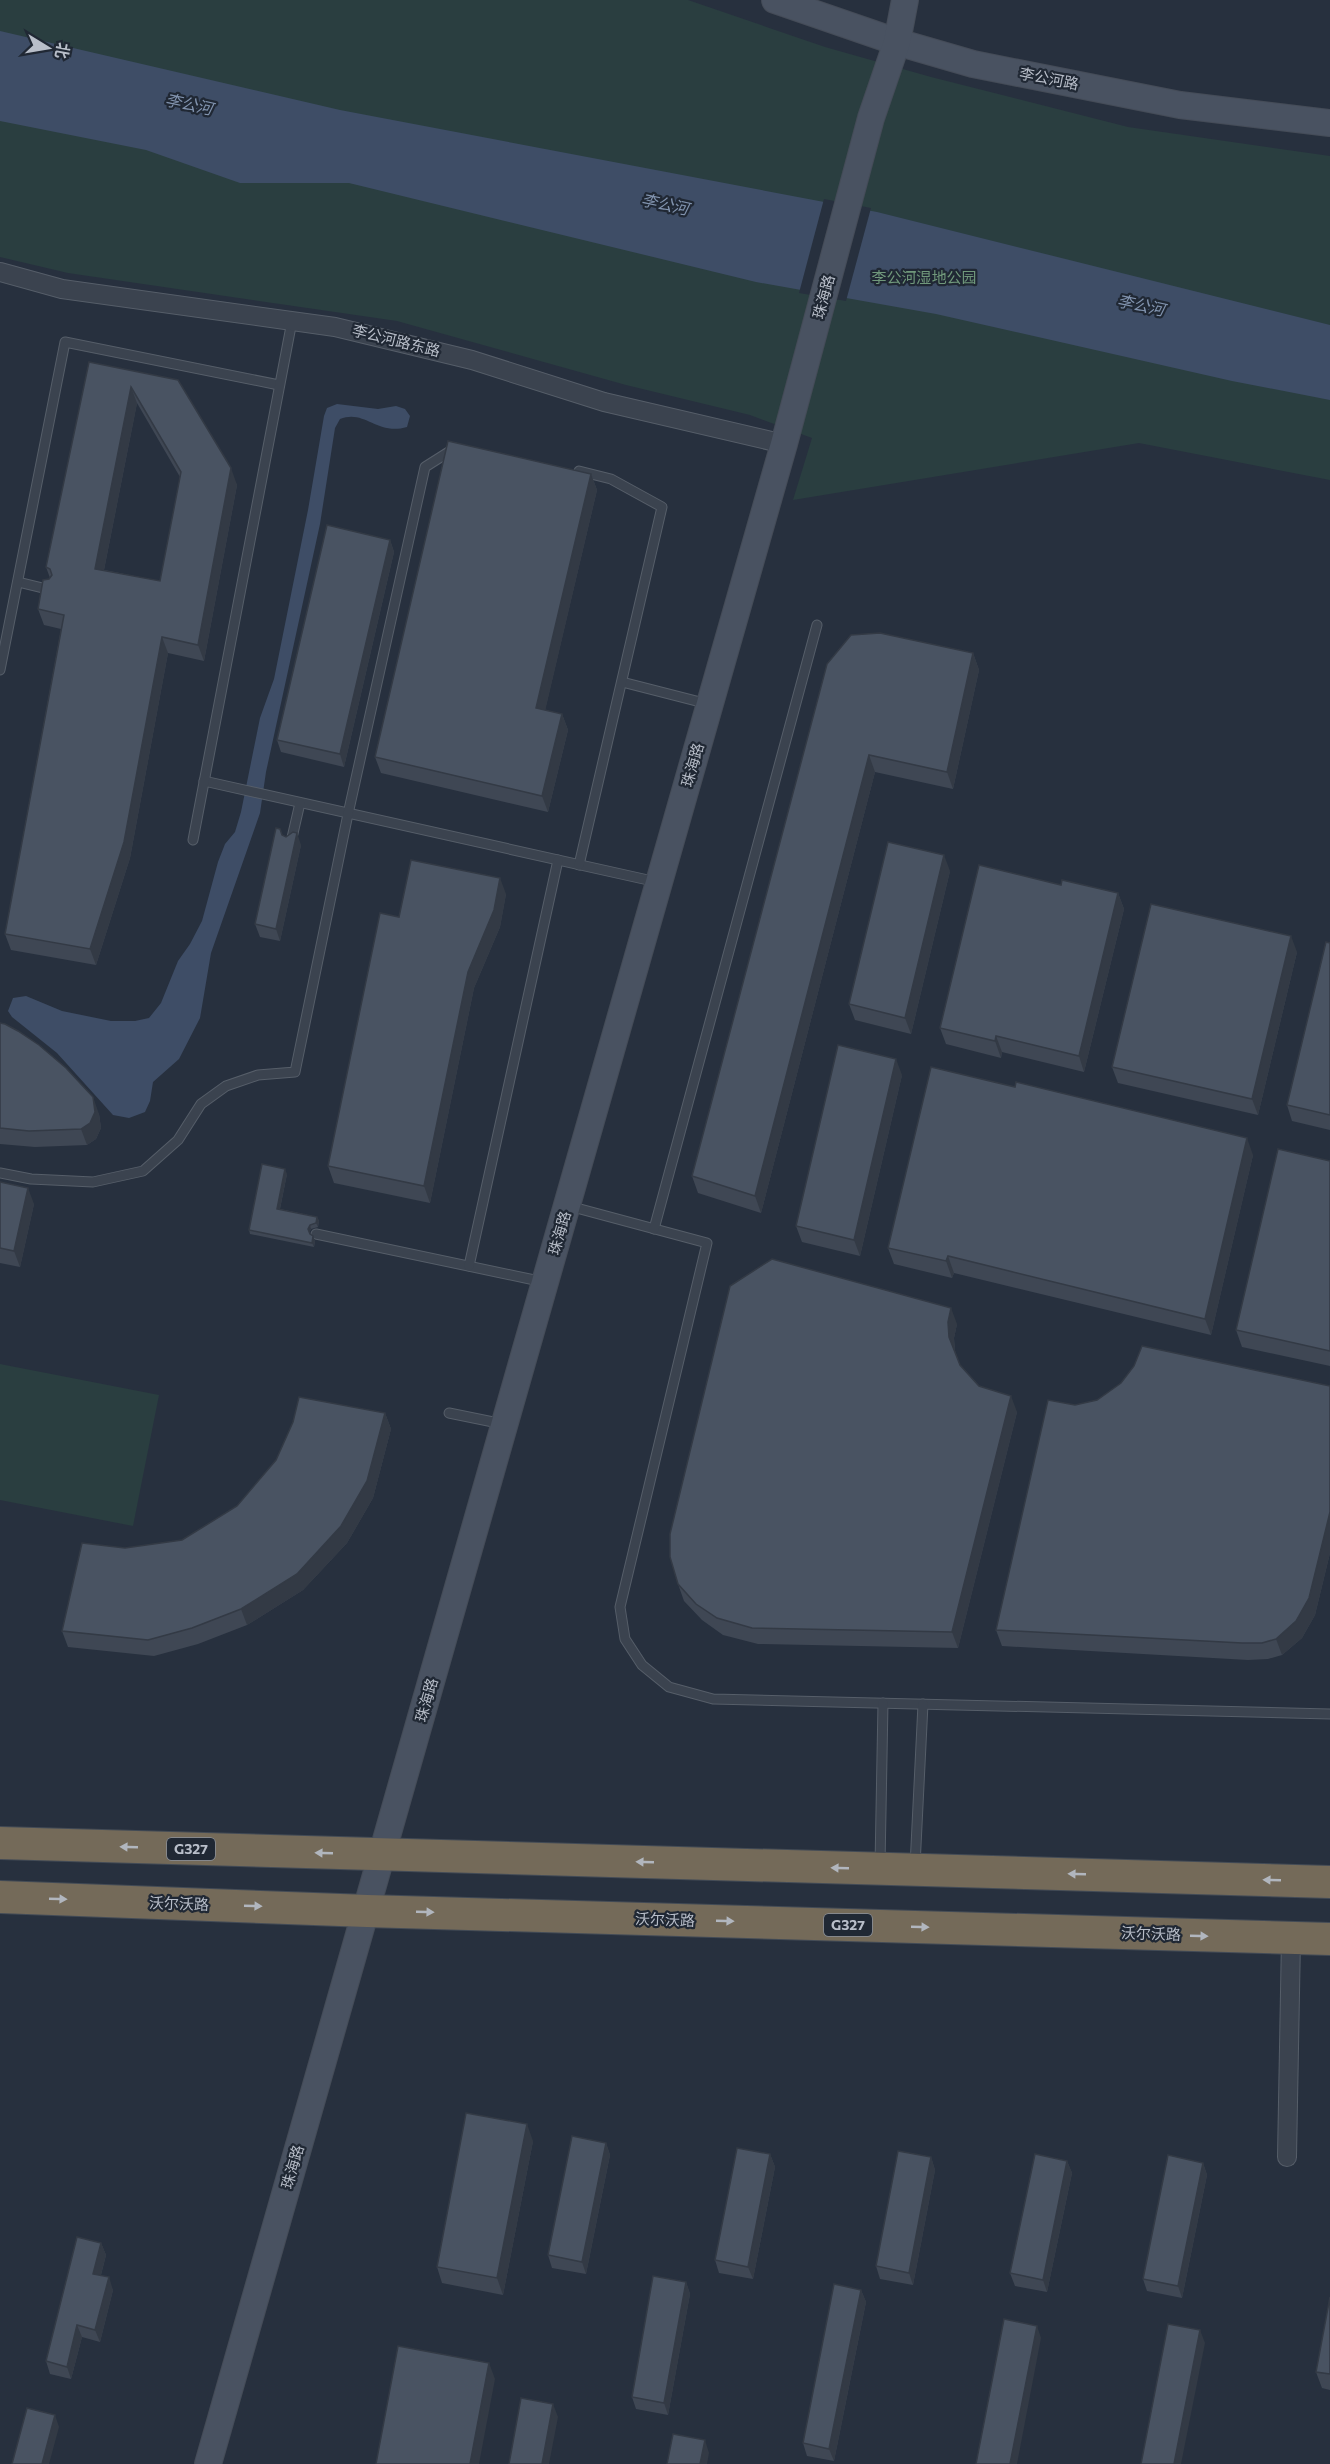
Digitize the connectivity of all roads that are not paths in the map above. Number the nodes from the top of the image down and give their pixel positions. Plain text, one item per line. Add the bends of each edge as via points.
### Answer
1 (775, 0) edge
2 (905, 0) edge
3 (897, 42) junction
4 (1330, 123) edge
5 (0, 272) edge
6 (292, 321) junction
7 (279, 385) junction
8 (784, 444) junction
9 (460, 445) edge
10 (565, 468) edge
11 (18, 582) junction
12 (51, 590) edge
13 (817, 625) dead end
14 (0, 670) edge
15 (622, 682) junction
16 (710, 704) junction
17 (204, 781) junction
18 (300, 803) junction
19 (348, 814) junction
20 (193, 840) dead end
21 (291, 843) edge
22 (558, 860) junction
23 (579, 865) junction
24 (659, 883) junction
25 (0, 1173) edge
26 (567, 1206) junction
27 (654, 1229) junction
28 (316, 1234) dead end
29 (469, 1266) junction
30 (546, 1282) junction
31 (449, 1413) dead end
32 (505, 1424) junction
33 (883, 1703) junction
34 (922, 1704) junction
35 (1330, 1714) edge
36 (0, 1843) edge
37 (382, 1855) junction
38 (880, 1869) junction
39 (915, 1870) junction
40 (1330, 1881) edge
41 (0, 1897) edge
42 (367, 1911) junction
43 (1291, 1938) junction
44 (1330, 1940) edge
45 (1287, 2157) dead end
46 (208, 2464) edge

1 - 3 main road, 李公河路
2 - 3 main road, 珠海路
3 - 4 main road, 李公河路 via 973,63 1180,105
3 - 8 main road, 珠海路 via 871,118
5 - 6 street, 李公河路东路 via 62,289
6 - 7 lane
6 - 8 street, 李公河路东路 via 335,327 472,360 604,402
7 - 11 lane via 65,342
7 - 17 lane
8 - 16 main road, 珠海路
9 - 19 lane via 425,467
10 - 15 lane via 611,479 662,507
11 - 12 lane
11 - 14 lane
13 - 27 lane
15 - 16 lane
15 - 23 lane
16 - 24 main road, 珠海路
17 - 18 lane
17 - 20 lane
18 - 19 lane
18 - 21 lane
19 - 22 lane
19 - 25 lane via 295,1072 258,1074 226,1086 201,1104 178,1140 142,1171 93,1182
22 - 23 lane
22 - 29 lane
23 - 24 lane
24 - 26 main road, 珠海路
26 - 27 lane
26 - 30 main road, 珠海路
27 - 33 lane via 707,1243 620,1607 625,1639 642,1665 669,1687 713,1700
28 - 29 lane
29 - 30 lane
30 - 32 main road, 珠海路
31 - 32 lane
32 - 37 main road, 珠海路
33 - 34 lane
33 - 38 lane
34 - 35 lane
34 - 39 lane
37 -> 36 highway, G327
38 -> 37 highway, G327
37 - 42 main road, 珠海路
38 - 39 highway, G327
40 -> 39 highway, G327
41 -> 42 highway, 沃尔沃路 / G327
42 -> 43 highway, 沃尔沃路 / G327
42 - 46 main road, 珠海路
43 - 44 highway, 沃尔沃路 / G327
43 - 45 street

